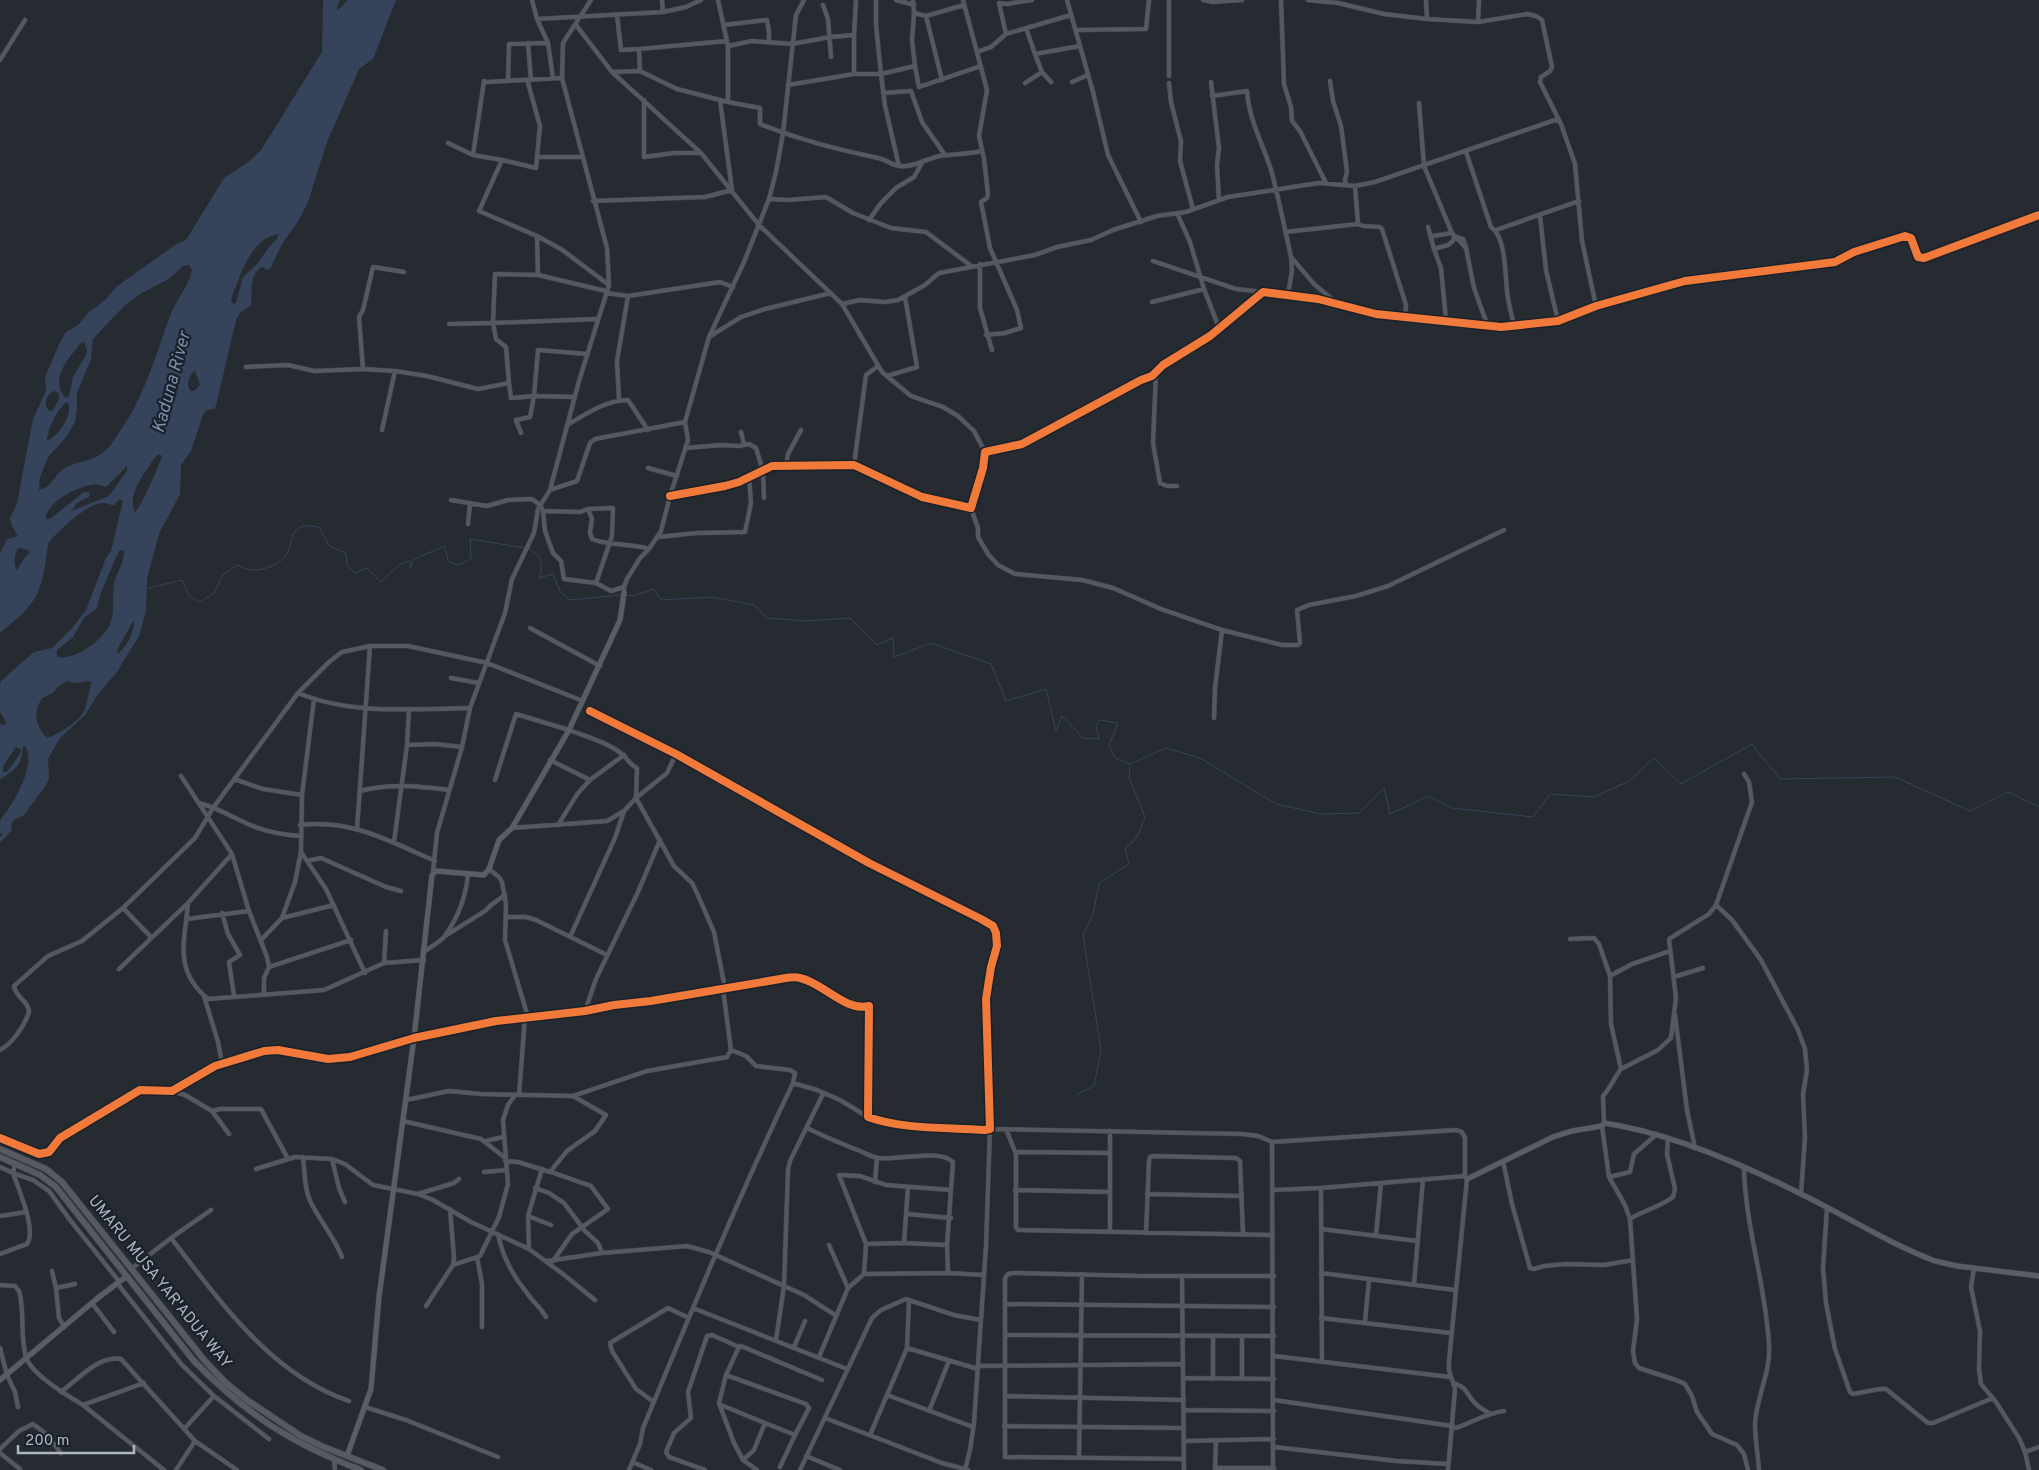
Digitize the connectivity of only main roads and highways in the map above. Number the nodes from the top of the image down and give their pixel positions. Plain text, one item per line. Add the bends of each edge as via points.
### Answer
1 (0, 1149) edge
2 (0, 1157) edge
3 (365, 1463) junction
4 (348, 1468) edge
5 (362, 1470) edge
6 (383, 1470) edge

1 - 3 main road, UMARU MUSA YAR'ADUA WAY via 55,1175 205,1361 247,1400 301,1436
2 - 4 main road, UMARU MUSA YAR'ADUA WAY via 40,1175 56,1187 204,1371 240,1404 293,1441
3 - 5 main road
3 - 6 main road, UMARU MUSA YAR'ADUA WAY
4 - 5 main road, UMARU MUSA YAR'ADUA WAY

